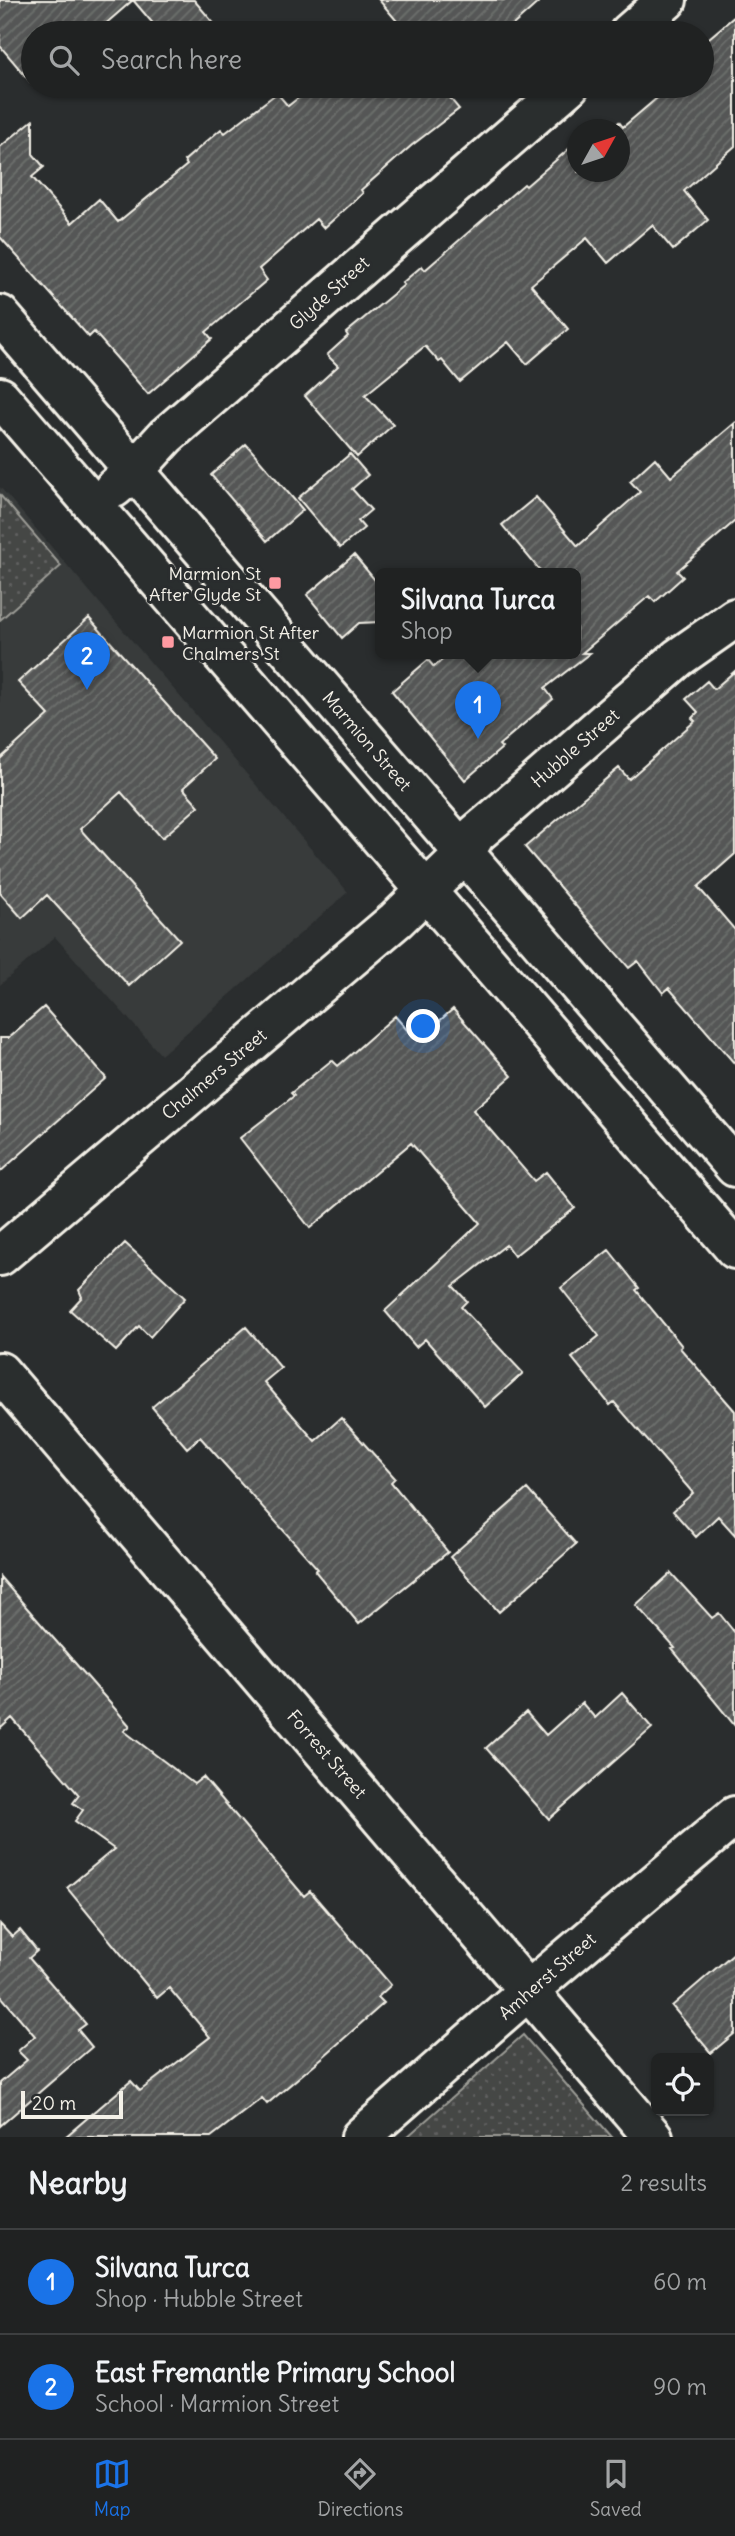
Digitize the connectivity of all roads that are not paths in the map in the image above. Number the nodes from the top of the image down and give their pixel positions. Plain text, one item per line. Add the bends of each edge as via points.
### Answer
1 (667, 0) edge
2 (643, 21) edge
3 (555, 98) edge
4 (0, 315) edge
5 (0, 397) edge
6 (134, 471) junction
7 (94, 506) junction
8 (735, 618) edge
9 (464, 854) junction
10 (426, 890) junction
11 (735, 1167) edge
12 (735, 1249) edge
13 (0, 1256) edge
14 (0, 1372) edge
15 (735, 1816) edge
16 (530, 1990) junction
17 (361, 2137) edge
18 (653, 2137) edge

1 - 2 street
3 - 6 street, Glyde Street via 166,436
4 - 6 street, Marmion Street
5 - 7 street
6 - 7 street, Glyde Street
6 - 9 street, Marmion Street
7 - 10 street
8 - 9 street, Hubble Street via 678,658 476,834
9 - 10 street, Hubble Street
9 - 11 street, Marmion Street
10 - 12 street
10 - 13 street, Chalmers Street
14 - 16 street, Forrest Street
15 - 16 street, Amherst Street
16 - 17 street, Amherst Street
16 - 18 street, Forrest Street

